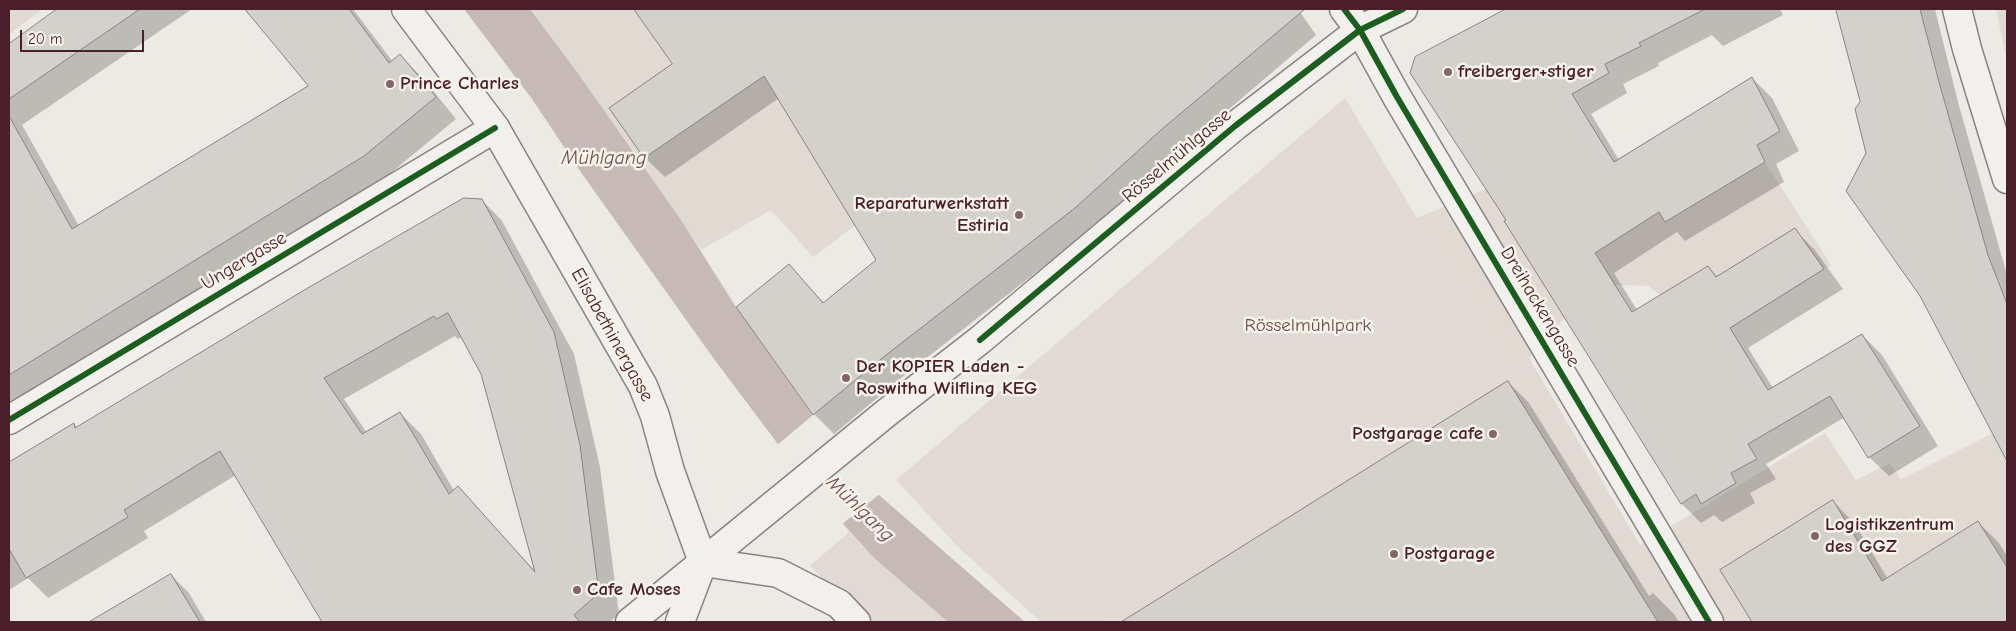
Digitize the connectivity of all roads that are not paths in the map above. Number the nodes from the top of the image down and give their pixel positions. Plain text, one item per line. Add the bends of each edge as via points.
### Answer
1 (406, 9) edge
2 (1403, 9) edge
3 (1957, 9) edge
4 (1352, 19) edge
5 (495, 128) junction
6 (2007, 179) edge
7 (9, 420) edge
8 (703, 562) junction
9 (630, 622) edge
10 (680, 622) edge
11 (856, 622) edge
12 (1709, 622) edge

1 - 5 main road, Elisabethinergasse
2 - 4 main road, Rösselmühlgasse
3 - 6 main road
4 - 8 main road, Rösselmühlgasse via 1236,126 980,340
4 - 12 main road, Dreihackengasse
5 - 7 main road, Ungergasse
5 - 8 main road, Elisabethinergasse via 643,386
8 - 9 main road, Rösselmühlgasse
8 - 10 main road
8 - 11 main road via 778,573 839,604

